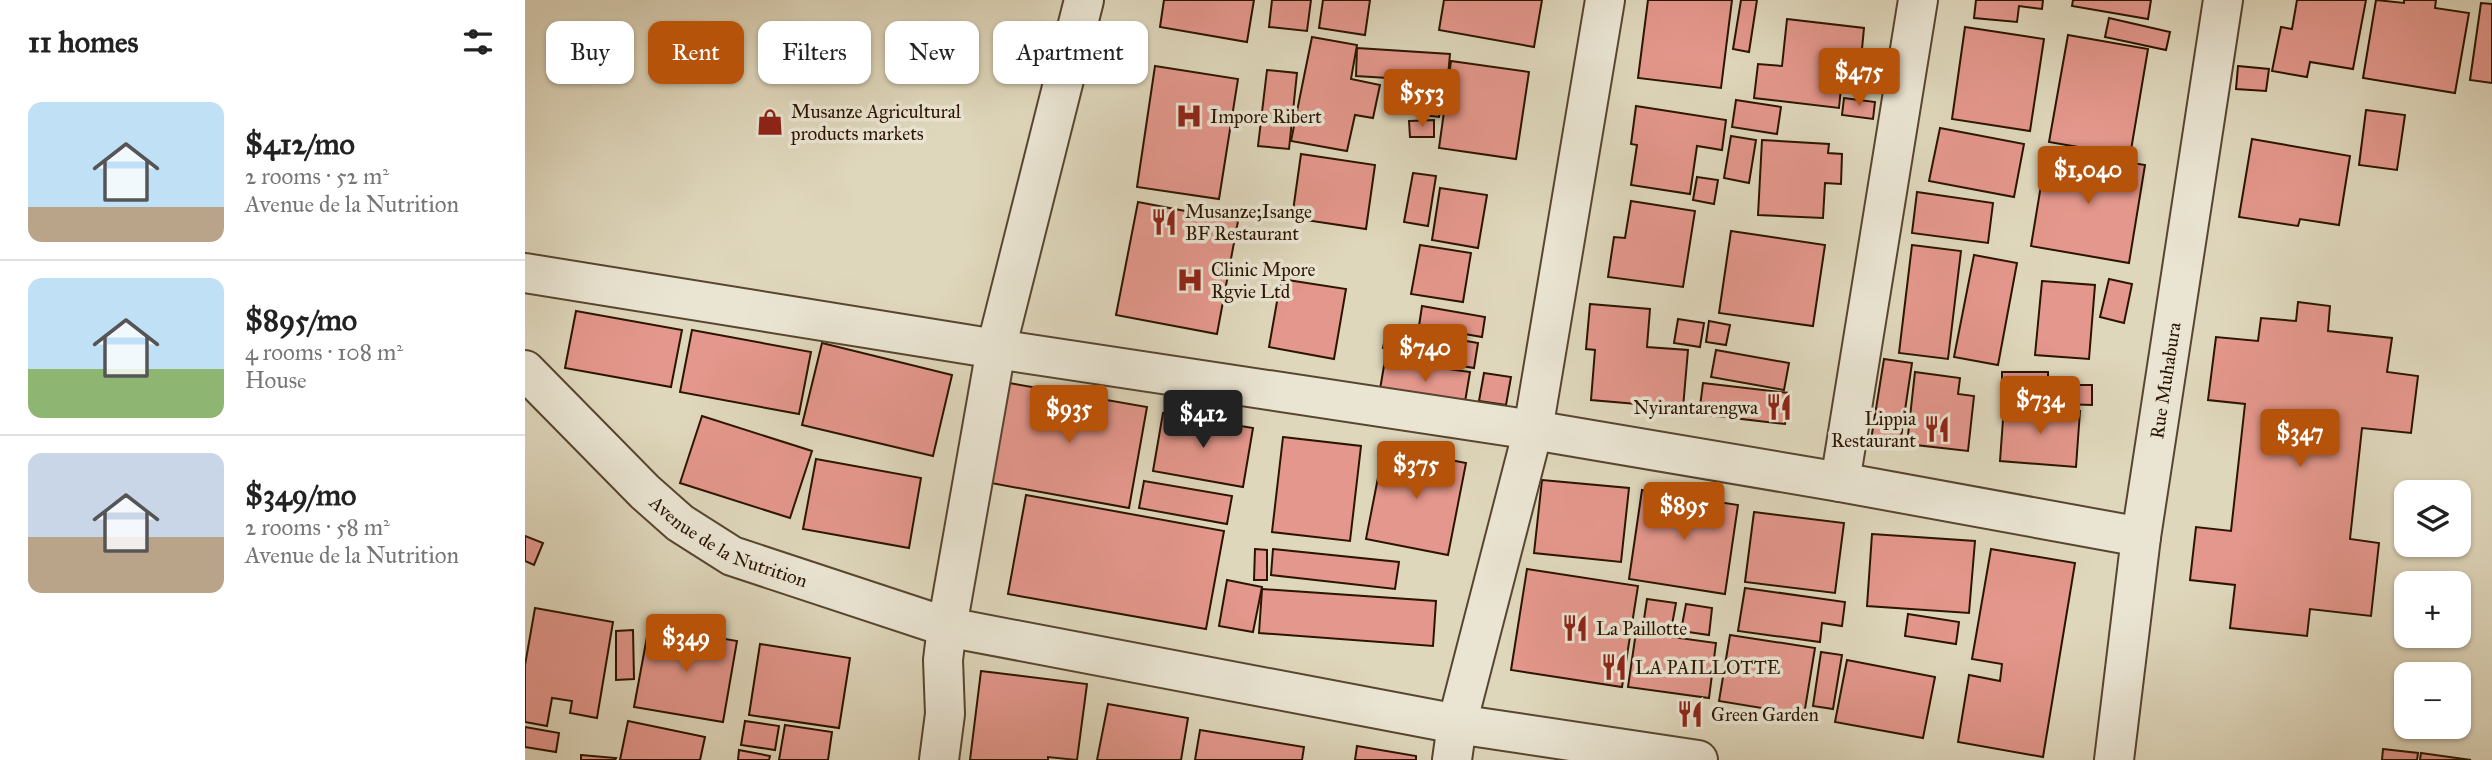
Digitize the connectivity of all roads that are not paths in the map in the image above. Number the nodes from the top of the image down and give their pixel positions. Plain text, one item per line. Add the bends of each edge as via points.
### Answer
1 (1084, 0) edge
2 (1605, 0) edge
3 (1918, 0) edge
4 (2223, 0) edge
5 (525, 273) edge
6 (996, 349) junction
7 (525, 370) edge
8 (1533, 430) junction
9 (1840, 482) junction
10 (2141, 537) junction
11 (945, 644) junction
12 (1455, 742) edge
13 (914, 760) edge
14 (939, 760) edge
15 (1698, 760) edge
16 (2114, 760) edge

1 - 6 street
2 - 8 street
3 - 9 street
4 - 10 street, Rue Muhabura
5 - 6 street
6 - 8 street
6 - 11 street
7 - 11 street, Avenue de la Nutrition via 680,523 732,556
8 - 9 street
8 - 12 street
9 - 10 street
10 - 16 street, Rue Muhabura
11 - 12 street, Avenue de la Nutrition
11 - 13 street via 922,711
11 - 14 street via 945,714
12 - 15 street, Avenue de la Nutrition

